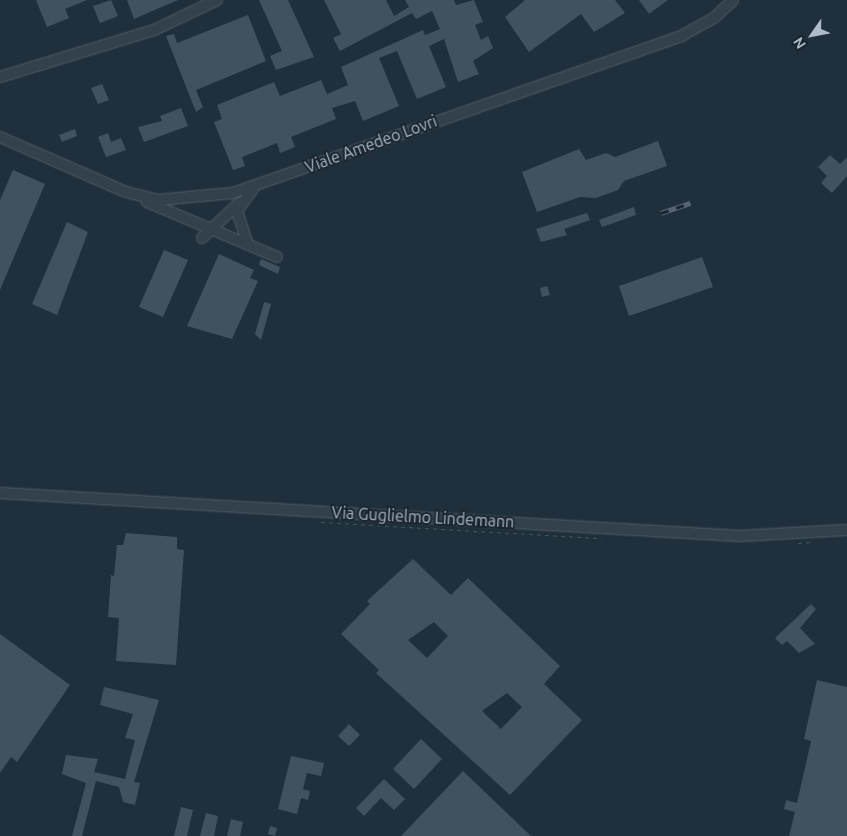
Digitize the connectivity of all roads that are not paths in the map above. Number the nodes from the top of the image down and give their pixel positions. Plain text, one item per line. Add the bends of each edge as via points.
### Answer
1 (217, 0) edge
2 (733, 0) edge
3 (1, 77) edge
4 (0, 137) edge
5 (257, 185) junction
6 (126, 192) junction
7 (239, 203) junction
8 (209, 228) junction
9 (202, 238) dead end
10 (248, 245) junction
11 (277, 257) dead end
12 (0, 493) edge
13 (847, 530) edge

1 - 3 street via 154,30
2 - 5 street, Viale Amedeo Lovri via 714,18 683,35
4 - 6 street, Viale Amedeo Lovri
5 - 6 street, Viale Amedeo Lovri via 194,200 158,200
5 - 7 street
6 - 8 street
7 - 8 street
7 - 10 street via 237,219
8 - 9 street
8 - 10 street
10 - 11 street
12 - 13 street, Via Guglielmo Lindemann via 740,536

